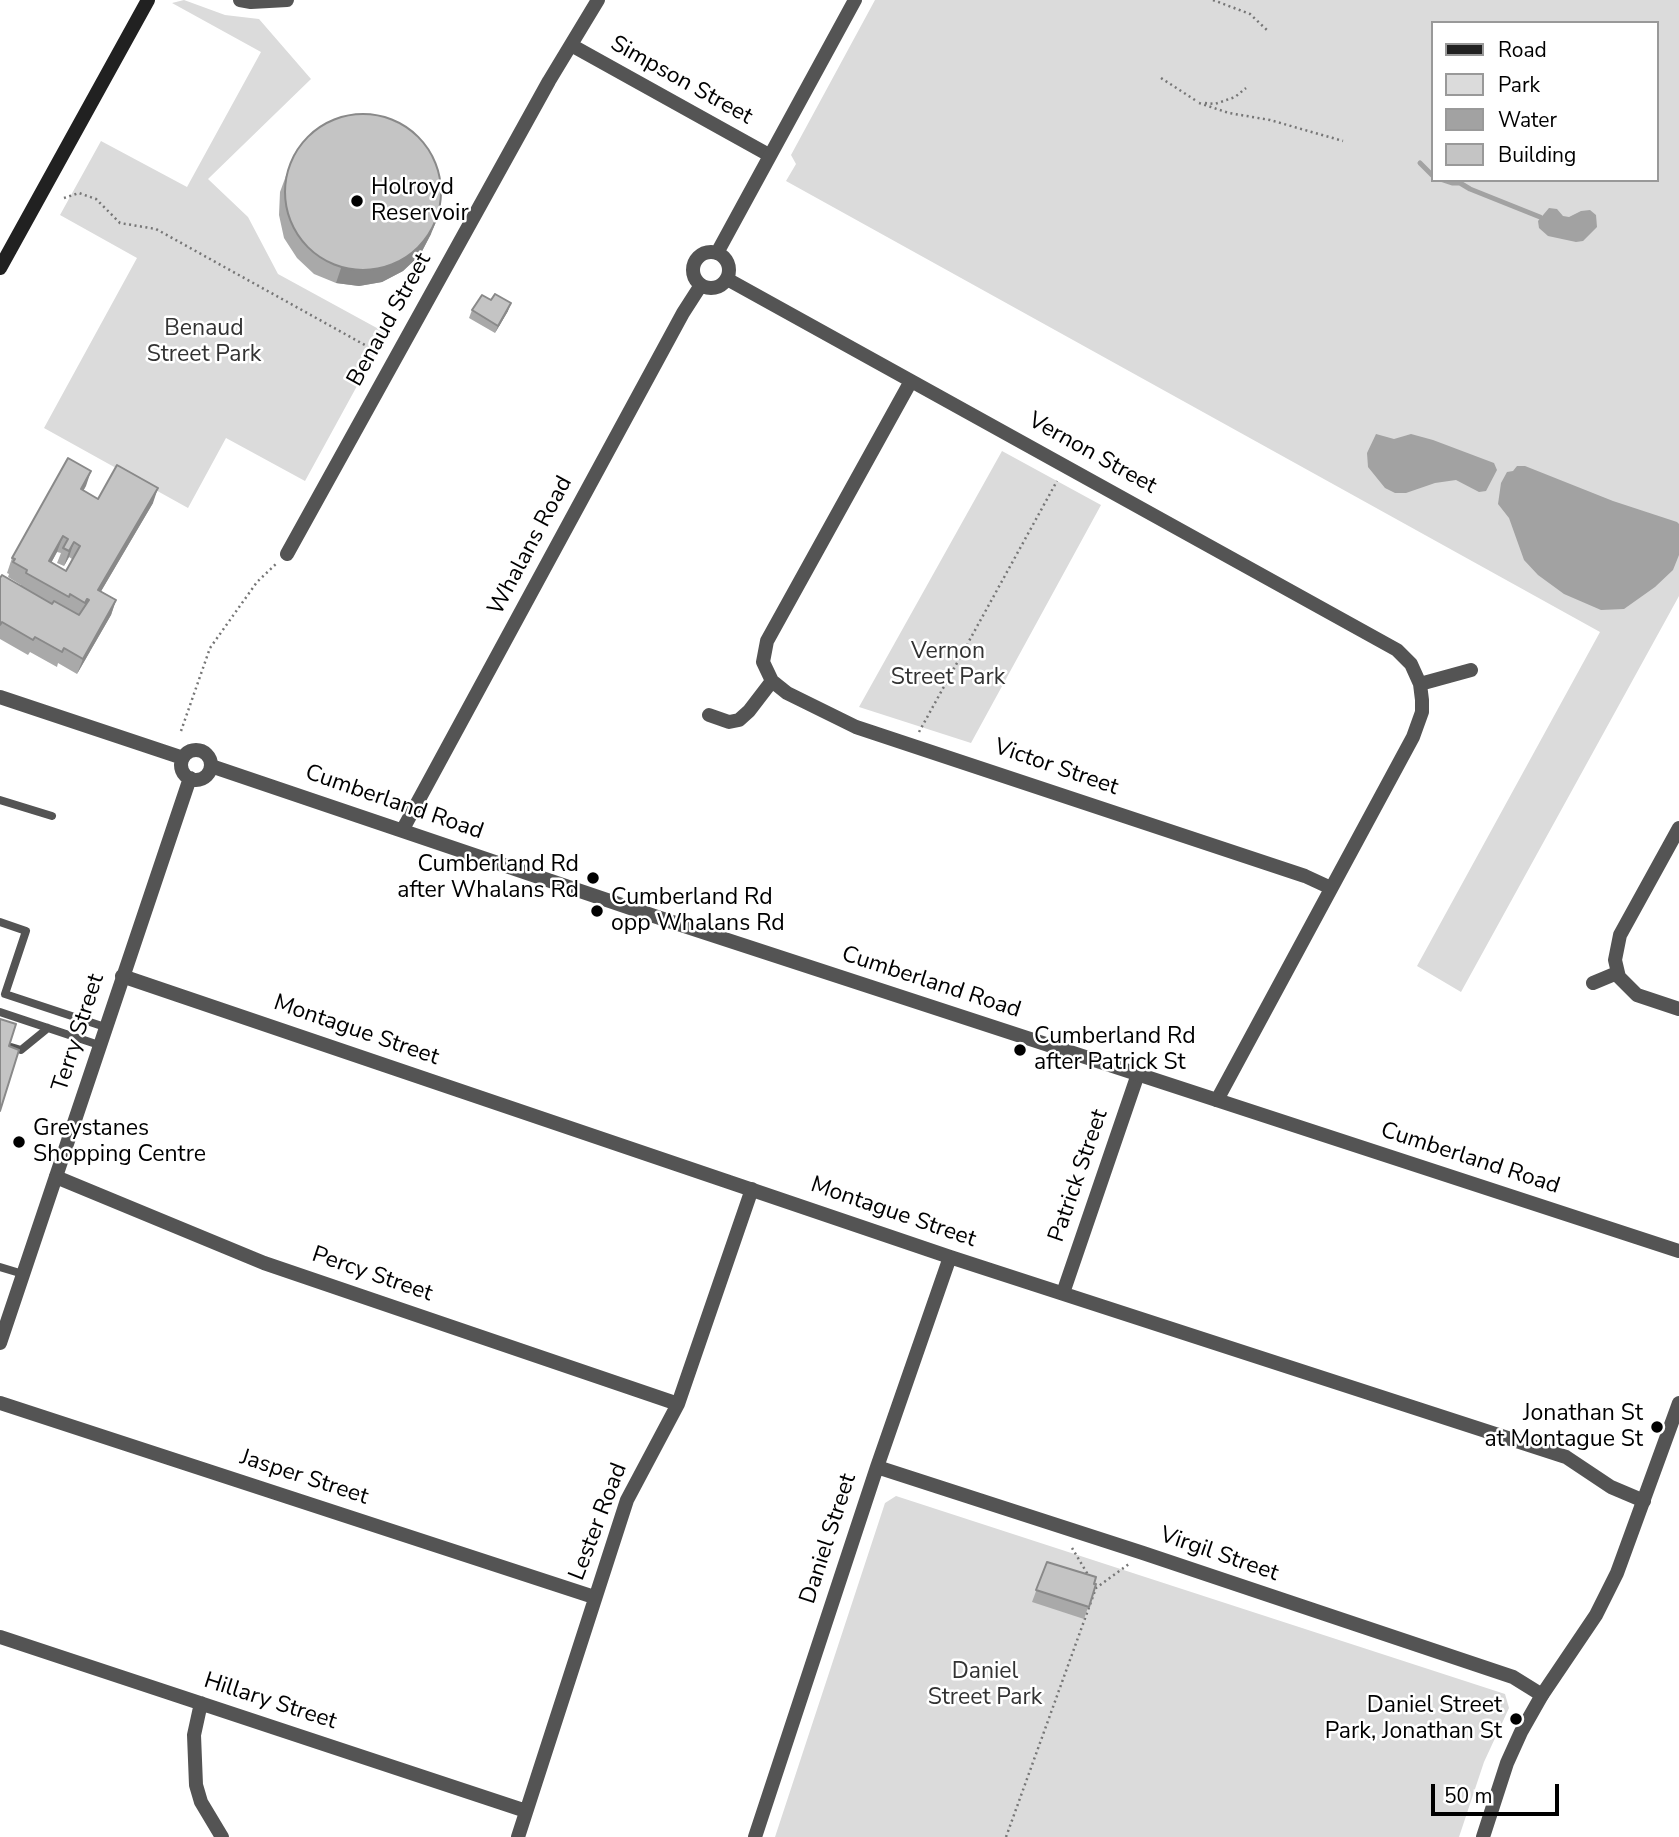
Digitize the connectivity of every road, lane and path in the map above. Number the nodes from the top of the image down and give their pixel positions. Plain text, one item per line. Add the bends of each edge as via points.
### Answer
1 (148, 0) edge
2 (240, 0) edge
3 (287, 0) edge
4 (598, 0) edge
5 (855, 0) edge
6 (1213, 0) edge
7 (1268, 31) dead end
8 (571, 45) junction
9 (1161, 78) dead end
10 (1246, 88) dead end
11 (1199, 103) junction
12 (1343, 141) dead end
13 (769, 155) junction
14 (64, 198) dead end
15 (718, 253) junction
16 (0, 268) edge
17 (727, 279) junction
18 (701, 285) junction
19 (393, 360) junction
20 (911, 381) junction
21 (1066, 466) junction
22 (287, 554) joint
23 (1471, 670) dead end
24 (772, 681) junction
25 (1420, 684) junction
26 (0, 696) edge
27 (709, 715) dead end
28 (181, 731) dead end
29 (912, 744) junction
30 (183, 758) junction
31 (211, 766) junction
32 (190, 778) junction
33 (0, 800) edge
34 (52, 816) dead end
35 (1679, 828) edge
36 (403, 829) junction
37 (1331, 888) junction
38 (0, 922) edge
39 (1617, 973) junction
40 (122, 976) junction
41 (1593, 983) dead end
42 (1679, 1009) edge
43 (0, 1012) edge
44 (105, 1027) junction
45 (48, 1028) junction
46 (99, 1045) junction
47 (8, 1046) edge
48 (1139, 1074) junction
49 (1217, 1100) junction
50 (56, 1177) junction
51 (752, 1189) junction
52 (1679, 1251) edge
53 (950, 1257) junction
54 (0, 1267) edge
55 (23, 1274) junction
56 (1063, 1293) junction
57 (0, 1343) edge
58 (0, 1403) edge
59 (1679, 1403) edge
60 (678, 1404) junction
61 (877, 1467) junction
62 (1644, 1501) junction
63 (1060, 1527) junction
64 (1143, 1553) junction
65 (1090, 1578) edge
66 (594, 1597) junction
67 (0, 1637) edge
68 (1542, 1695) junction
69 (201, 1703) junction
70 (526, 1811) junction
71 (222, 1837) edge
72 (518, 1837) edge
73 (755, 1837) edge
74 (1006, 1837) edge
75 (1482, 1837) edge

1 - 16 main road
2 - 3 street
4 - 8 street, Benaud Street
5 - 13 street
6 - 7 path via 1250,14
8 - 13 street, Simpson Street
8 - 19 street, Benaud Street
9 - 11 path
10 - 11 path via 1215,104
11 - 12 path
13 - 15 street
14 - 19 path via 79,193 96,199 120,223 156,229
15 - 17 street via 729,265
15 - 18 street via 702,254 694,263 693,275
17 - 18 street via 715,288
17 - 20 street, Vernon Street
18 - 36 street, Whalans Road
19 - 22 street, Benaud Street
20 - 21 street, Vernon Street
20 - 24 street via 767,641 762,662
21 - 25 street, Vernon Street via 1397,650 1411,664
21 - 29 path
22 - 28 path via 257,582 210,648
23 - 25 street
24 - 27 street via 739,720 729,722
24 - 29 street, Victor Street via 847,724
25 - 37 street via 1422,712 1413,737
26 - 30 street
29 - 37 street, Victor Street
30 - 31 street via 200,750 209,756
30 - 32 street via 182,771
31 - 32 street via 203,778
31 - 36 street, Cumberland Road
32 - 40 street, Terry Street
33 - 34 lane
35 - 39 street via 1620,935 1615,952
36 - 48 street, Cumberland Road
37 - 49 street
38 - 44 lane via 26,931 5,994
39 - 41 street
39 - 42 street via 1637,995
40 - 44 street, Terry Street
40 - 51 street, Montague Street
43 - 45 lane
44 - 46 street, Terry Street
45 - 46 lane
45 - 47 lane via 20,1050
46 - 50 street, Terry Street
48 - 49 street, Cumberland Road
48 - 56 street, Patrick Street
49 - 52 street, Cumberland Road
50 - 55 street, Terry Street
50 - 60 street, Percy Street via 264,1263
51 - 53 street, Montague Street
51 - 60 street, Lester Road
53 - 56 street, Montague Street
53 - 61 street, Daniel Street
54 - 55 lane
55 - 57 street, Terry Street
56 - 62 street, Montague Street via 1566,1457 1611,1487
58 - 66 street, Jasper Street
59 - 62 street
60 - 66 street, Lester Road via 628,1496
61 - 63 street, Virgil Street
61 - 73 street, Daniel Street
62 - 68 street via 1607,1595
63 - 64 street, Virgil Street
63 - 65 path
64 - 68 street, Virgil Street via 1513,1677
64 - 74 path via 1096,1588
66 - 70 street, Lester Road
67 - 69 street, Hillary Street
68 - 75 street via 1510,1755
69 - 70 street, Hillary Street
69 - 71 street via 194,1735 196,1785
70 - 72 street, Lester Road

